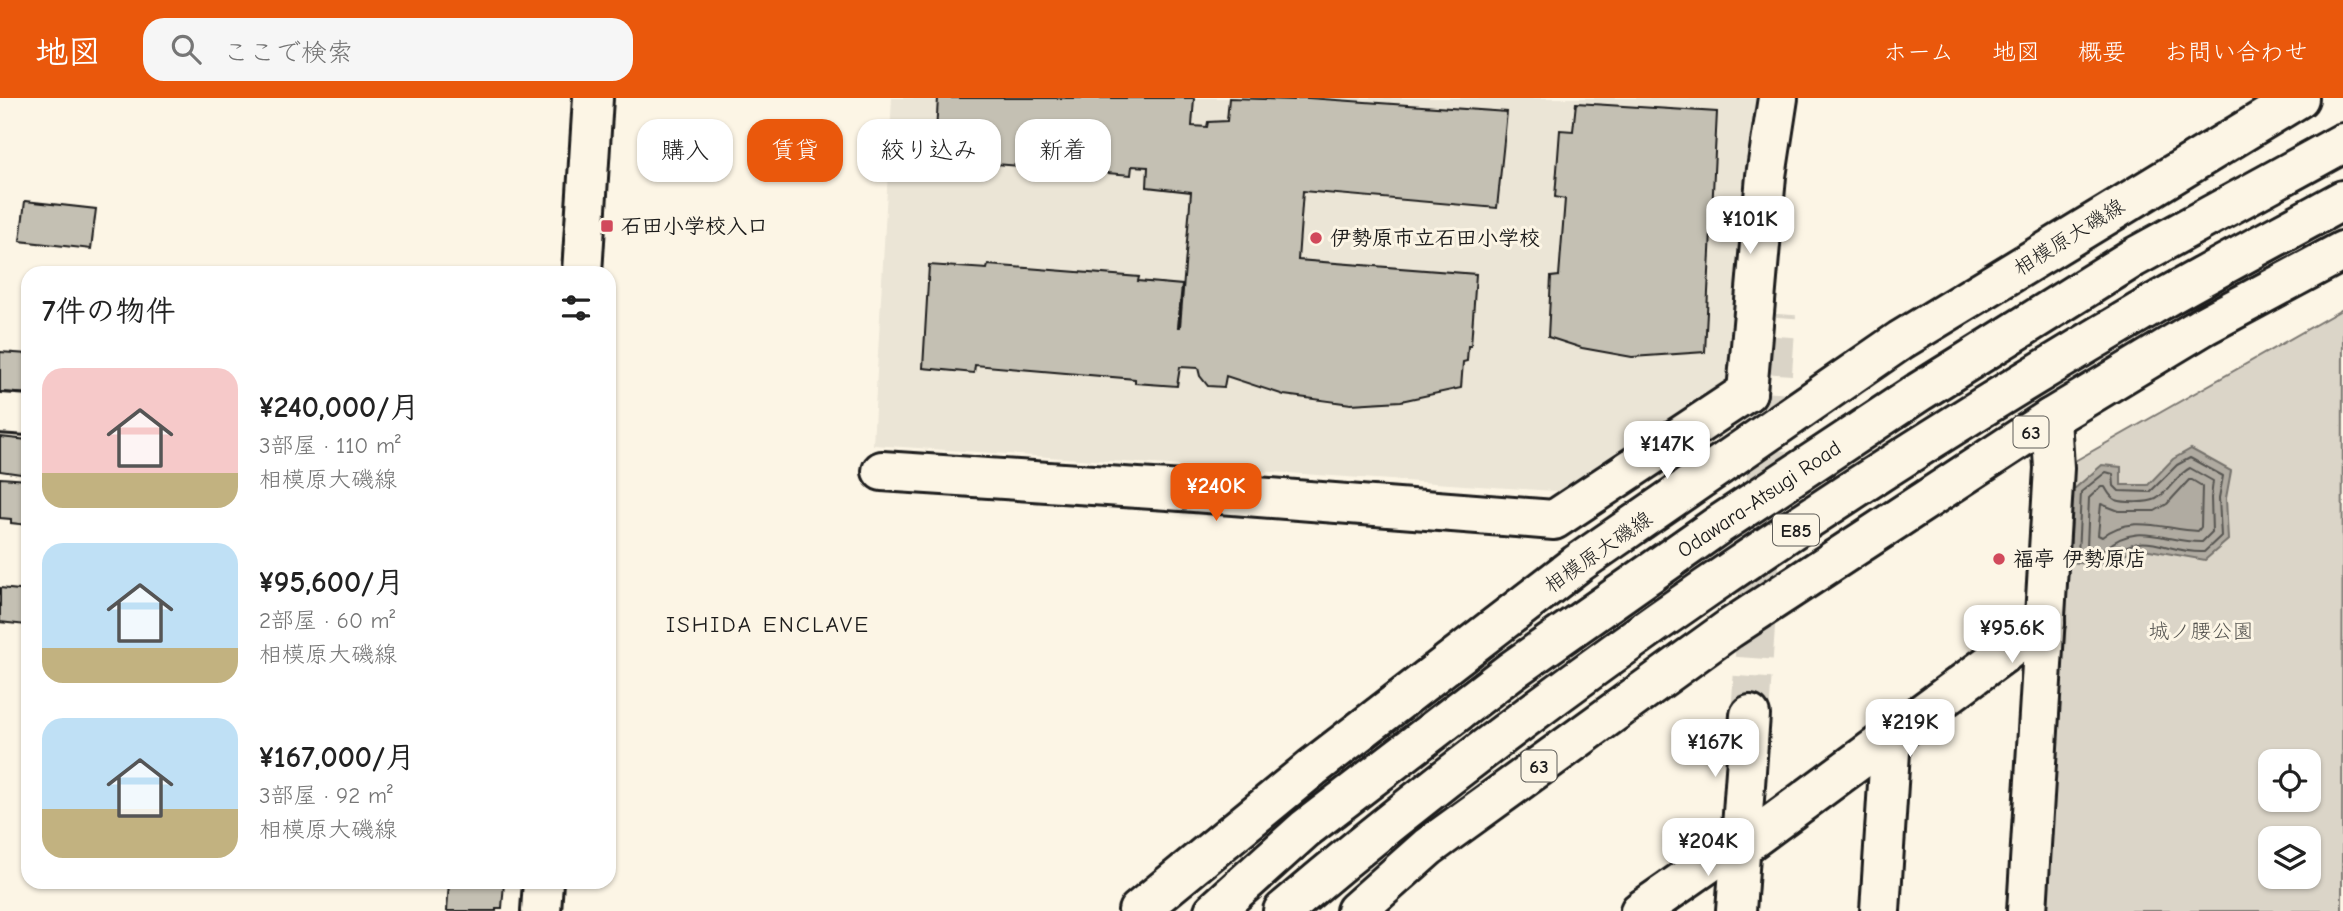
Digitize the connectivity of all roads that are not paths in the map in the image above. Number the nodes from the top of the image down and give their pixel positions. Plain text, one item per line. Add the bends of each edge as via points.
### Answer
1 (593, 98) edge
2 (1778, 98) edge
3 (2298, 98) edge
4 (2343, 143) edge
5 (1766, 176) junction
6 (2343, 200) edge
7 (2343, 251) edge
8 (582, 266) edge
9 (1777, 314) tunnel mouth
10 (1747, 392) junction
11 (0, 413) edge
12 (21, 414) edge
13 (2051, 418) junction
14 (1785, 422) junction
15 (883, 471) dead end
16 (1554, 520) junction
17 (1577, 565) junction
18 (2045, 623) junction
19 (1750, 715) tunnel mouth
20 (1891, 736) junction
21 (1740, 848) junction
22 (543, 889) edge
23 (541, 911) edge
24 (1138, 911) edge
25 (1214, 911) edge
26 (1283, 911) edge
27 (1356, 911) edge
28 (1640, 911) edge
29 (1736, 911) edge
30 (1880, 911) edge
31 (2027, 911) edge

1 - 8 main road
2 - 5 main road
3 - 14 main road, 相模原大磯線 via 1901,340
4 - 25 main road, Odawara-Atsugi Road / E85 via 2133,258 1717,526 1500,680 1305,829
5 - 9 main road via 1783,187
5 - 10 main road
6 - 26 main road, E85 via 2159,301 1964,419 1740,566 1536,708
7 - 13 main road, 63 via 2205,325
10 - 14 main road
10 - 16 main road
11 - 12 main road
13 - 18 main road via 2054,468
13 - 27 main road, 63 via 1729,629 1428,847
14 - 17 main road, 相模原大磯線
15 - 16 main road
16 - 17 main road
17 - 24 main road, 相模原大磯線 via 1312,768
18 - 20 main road
18 - 31 main road
19 - 21 main road
20 - 21 main road
20 - 30 main road
21 - 28 main road via 1726,851
21 - 29 main road
22 - 23 main road

